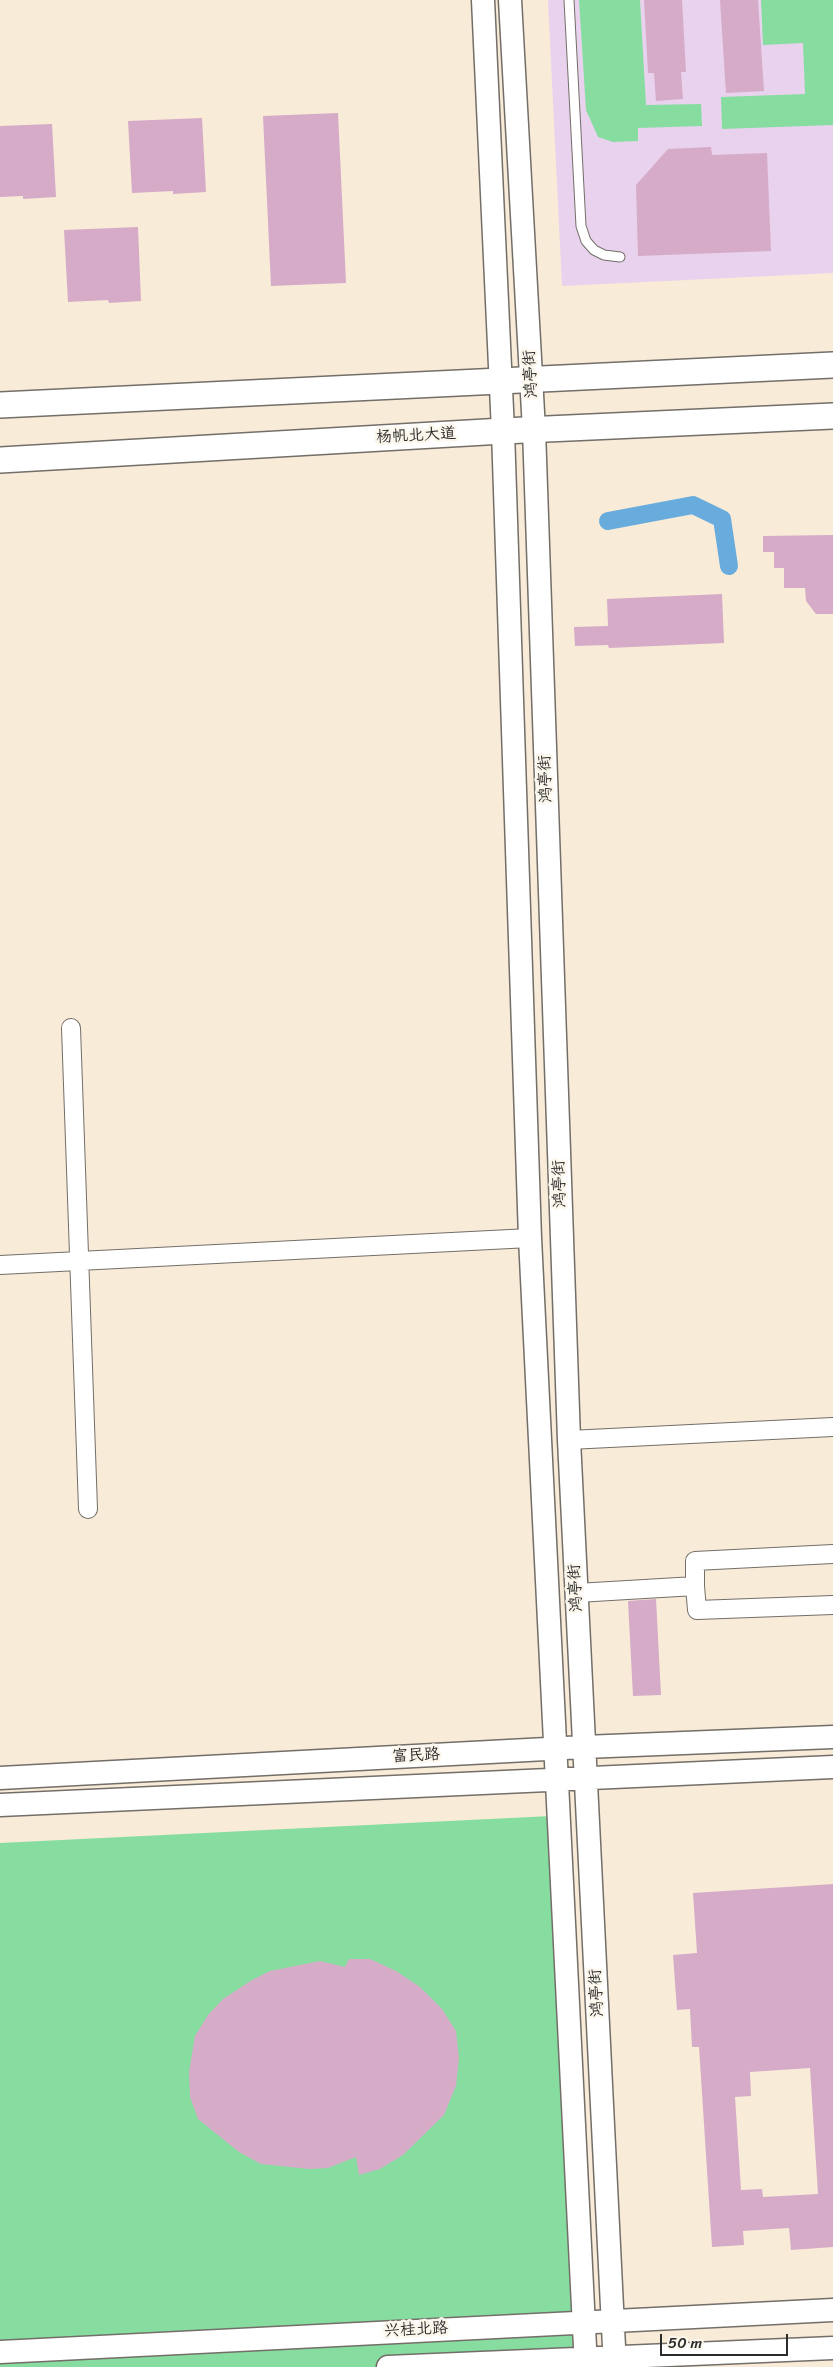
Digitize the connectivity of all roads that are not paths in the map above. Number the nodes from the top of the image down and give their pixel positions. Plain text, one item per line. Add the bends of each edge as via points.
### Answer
1 (483, 0) edge
2 (510, 0) edge
3 (568, 0) edge
4 (620, 257) dead end
5 (833, 365) edge
6 (532, 378) junction
7 (500, 380) junction
8 (0, 405) edge
9 (833, 416) edge
10 (534, 430) junction
11 (503, 432) junction
12 (0, 460) edge
13 (71, 1028) dead end
14 (530, 1238) junction
15 (79, 1261) junction
16 (0, 1265) edge
17 (833, 1427) edge
18 (569, 1440) junction
19 (88, 1509) dead end
20 (833, 1554) edge
21 (695, 1586) junction
22 (577, 1593) junction
23 (833, 1605) edge
24 (833, 1737) edge
25 (584, 1747) junction
26 (556, 1749) junction
27 (833, 1767) edge
28 (0, 1778) edge
29 (587, 1779) junction
30 (558, 1781) junction
31 (0, 1805) edge
32 (833, 2310) edge
33 (612, 2320) junction
34 (584, 2322) junction
35 (833, 2348) edge
36 (0, 2352) edge
37 (615, 2362) edge
38 (585, 2363) edge
39 (388, 2367) edge

1 - 7 street, 鸿亭街
2 - 6 street, 鸿亭街
3 - 4 lane via 581,226 586,241 594,250
5 - 6 main road
6 - 7 main road
6 - 10 street, 鸿亭街
7 - 8 main road
7 - 11 street, 鸿亭街
9 - 10 main road, 杨帆北大道
10 - 11 main road, 杨帆北大道
10 - 18 street, 鸿亭街
11 - 12 main road, 杨帆北大道
11 - 14 street, 鸿亭街
13 - 15 street
14 - 15 street
14 - 26 street, 鸿亭街
15 - 16 street
15 - 19 street
17 - 18 street
18 - 22 street, 鸿亭街
20 - 21 street via 695,1562
21 - 22 street
21 - 23 street via 697,1610
22 - 25 street, 鸿亭街
24 - 25 street, 富民路
25 - 26 street, 富民路
25 - 29 street, 鸿亭街
26 - 28 street, 富民路
26 - 30 street, 鸿亭街
27 - 29 street, 富民路
29 - 30 street, 富民路
29 - 33 street, 鸿亭街
30 - 31 street, 富民路
30 - 34 street, 鸿亭街
32 - 33 street, 兴桂北路
33 - 34 street, 兴桂北路
33 - 37 street, 鸿亭街
34 - 36 street, 兴桂北路
34 - 38 street, 鸿亭街
35 - 37 street
37 - 38 street
38 - 39 street

